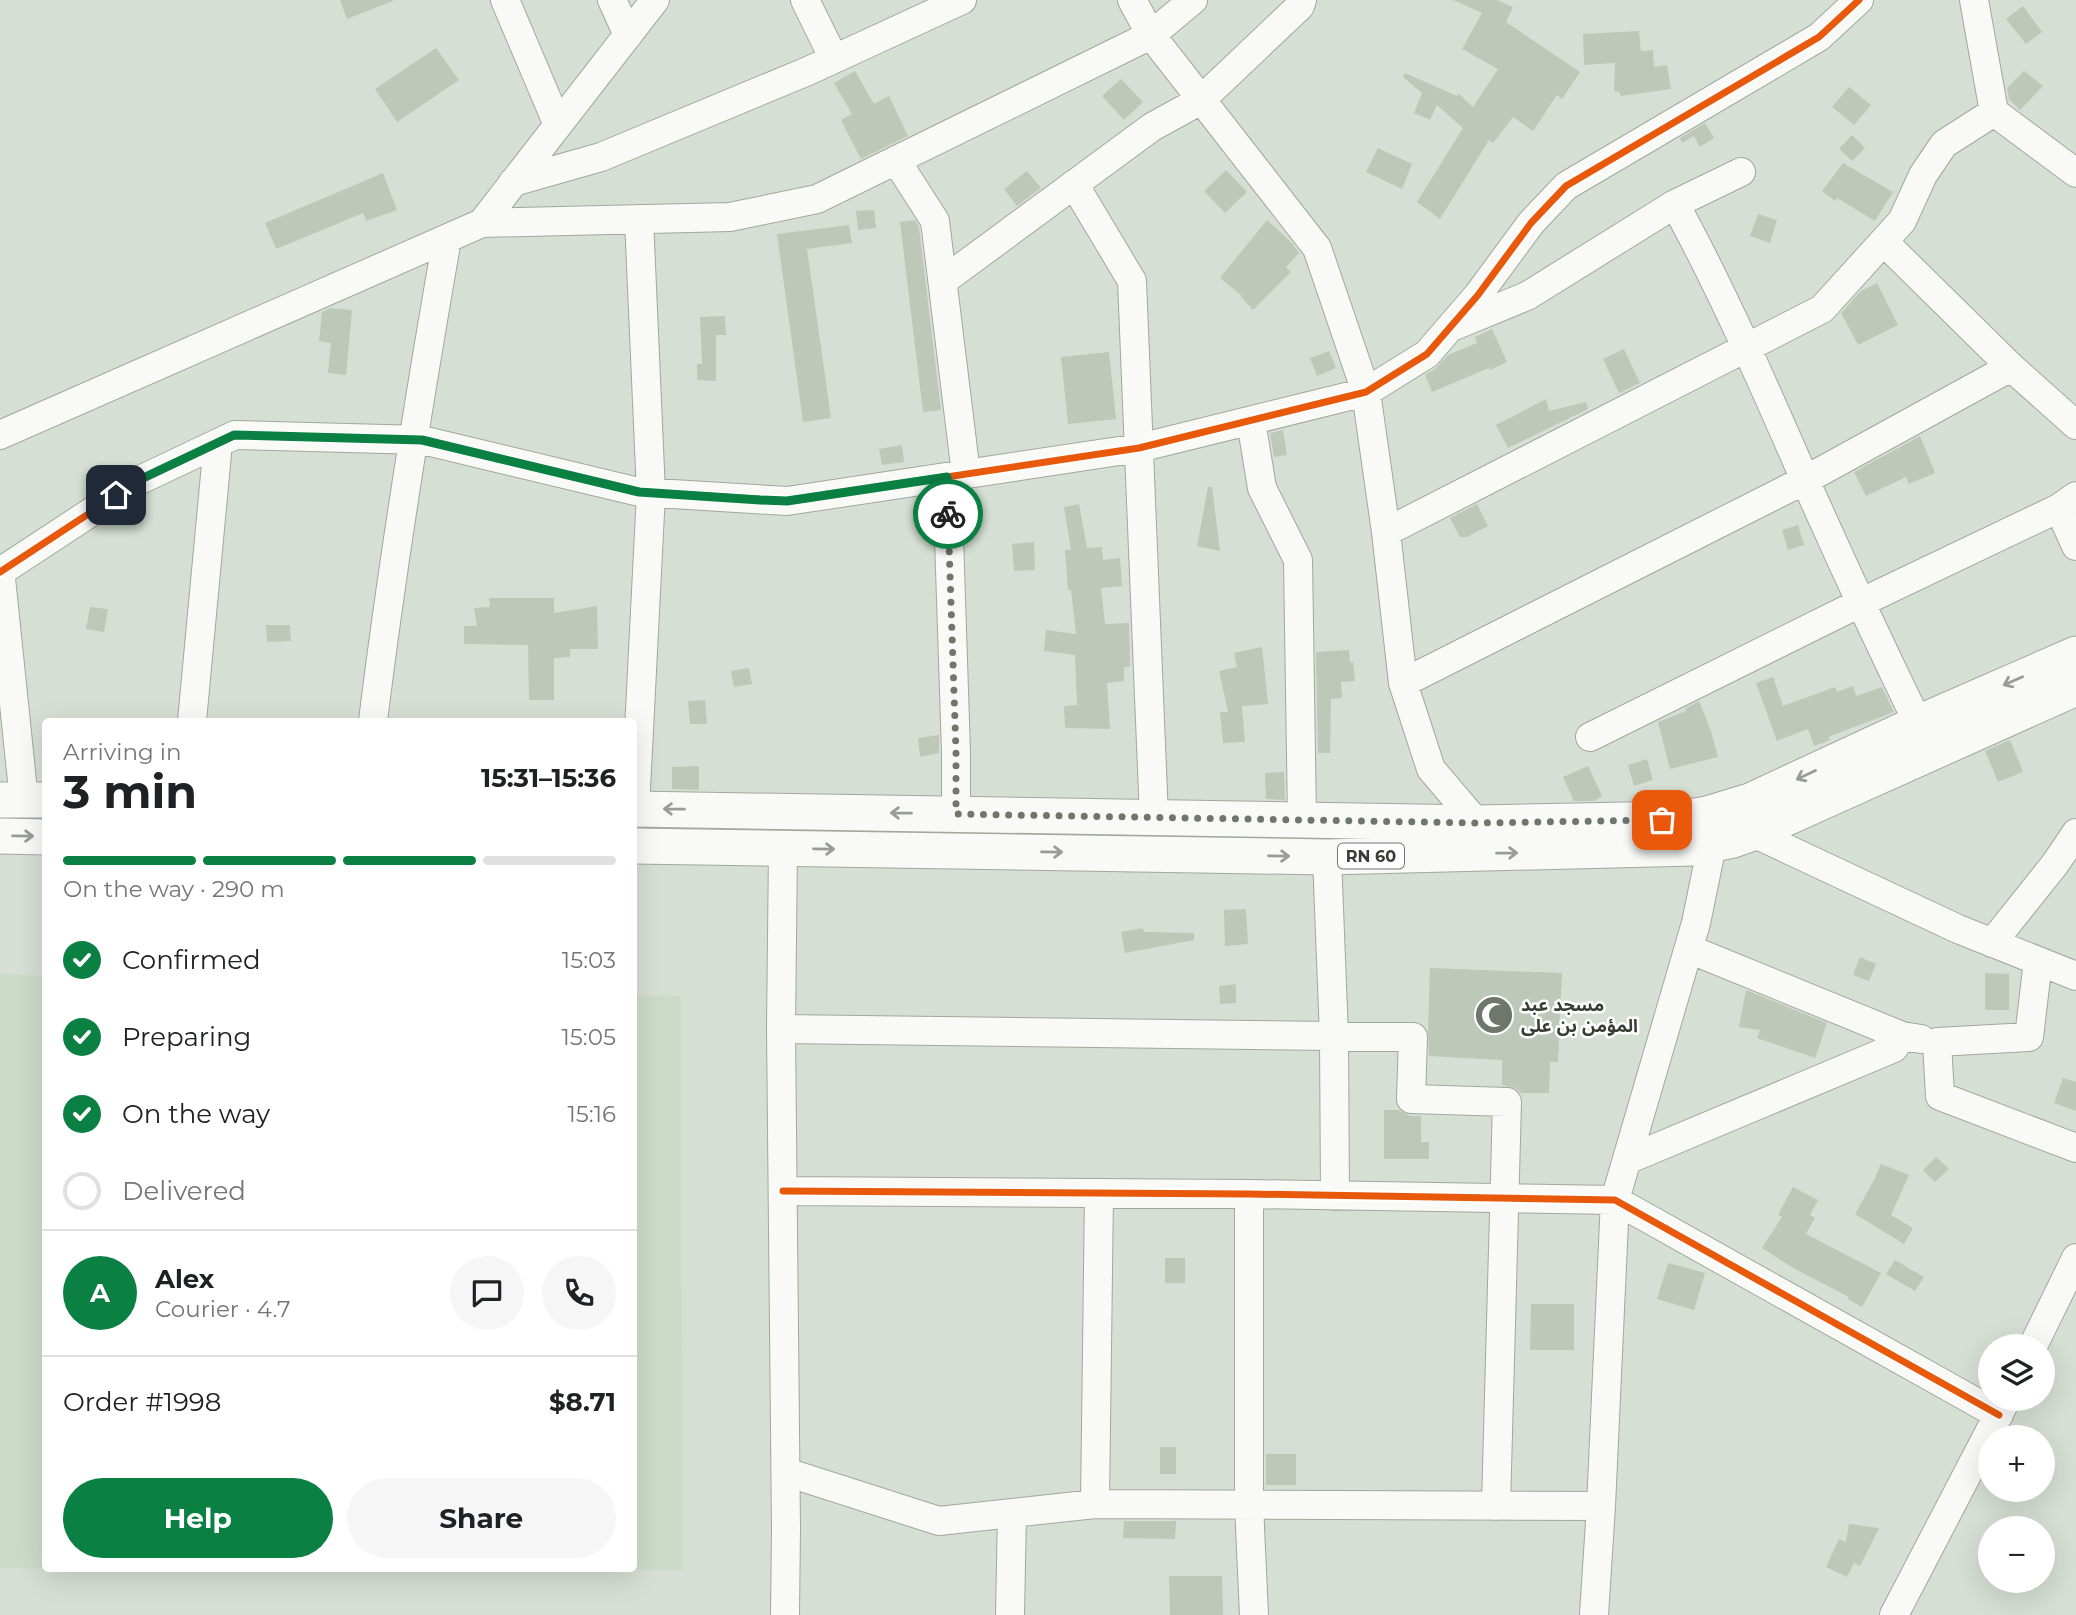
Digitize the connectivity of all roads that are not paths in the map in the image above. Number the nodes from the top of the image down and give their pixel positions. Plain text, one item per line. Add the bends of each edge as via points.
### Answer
1 (505, 0) edge
2 (612, 0) edge
3 (655, 0) edge
4 (805, 0) edge
5 (962, 0) edge
6 (1132, 0) edge
7 (1193, 0) edge
8 (1302, 0) edge
9 (1974, 0) edge
10 (1843, 4) edge
11 (628, 35) junction
12 (1151, 35) junction
13 (834, 60) junction
14 (1201, 100) junction
15 (1994, 112) junction
16 (558, 125) junction
17 (895, 160) junction
18 (1741, 172) dead end
19 (2076, 173) edge
20 (513, 183) junction
21 (1073, 184) junction
22 (1675, 204) junction
23 (639, 219) junction
24 (482, 223) junction
25 (447, 239) junction
26 (1884, 242) junction
27 (943, 281) junction
28 (1450, 327) junction
29 (1746, 347) junction
30 (2011, 367) junction
31 (1366, 392) junction
32 (1251, 421) junction
33 (2076, 425) edge
34 (0, 435) edge
35 (412, 440) junction
36 (218, 443) junction
37 (1139, 448) junction
38 (956, 476) junction
39 (1805, 480) junction
40 (651, 493) junction
41 (2068, 502) edge
42 (1387, 532) junction
43 (2076, 546) edge
44 (0, 571) edge
45 (1860, 603) junction
46 (2076, 654) edge
47 (1403, 683) junction
48 (2076, 688) edge
49 (192, 718) edge
50 (373, 718) edge
51 (1918, 723) junction
52 (1590, 737) dead end
53 (637, 753) edge
54 (23, 800) edge
55 (637, 809) edge
56 (956, 814) junction
57 (1154, 818) junction
58 (1302, 820) junction
59 (1477, 823) junction
60 (1753, 833) junction
61 (2076, 833) edge
62 (0, 836) edge
63 (42, 836) edge
64 (1712, 845) junction
65 (637, 846) edge
66 (783, 849) junction
67 (1327, 856) junction
68 (1992, 943) junction
69 (1689, 949) junction
70 (2038, 961) junction
71 (2076, 976) edge
72 (781, 1029) junction
73 (1334, 1036) junction
74 (1902, 1036) junction
75 (1937, 1042) junction
76 (2076, 1148) edge
77 (1627, 1160) junction
78 (783, 1191) junction
79 (1099, 1193) junction
80 (1249, 1194) junction
81 (1335, 1196) junction
82 (1504, 1199) junction
83 (1615, 1200) junction
84 (2076, 1258) edge
85 (2076, 1292) edge
86 (2039, 1334) edge
87 (2055, 1334) edge
88 (2003, 1417) edge
89 (786, 1472) junction
90 (1978, 1489) edge
91 (1095, 1504) junction
92 (1249, 1505) junction
93 (1496, 1506) junction
94 (1601, 1506) junction
95 (1012, 1513) junction
96 (785, 1615) edge
97 (1010, 1615) edge
98 (1254, 1615) edge
99 (1594, 1615) edge
100 (1895, 1615) edge
101 (1915, 1615) edge

1 - 16 street
2 - 11 street
3 - 11 street
4 - 13 street
5 - 13 street
6 - 12 street
7 - 12 street
8 - 14 street
9 - 15 street
10 - 28 street via 1819,37 1566,186 1531,223
11 - 16 street
12 - 14 street
12 - 17 street
13 - 20 street via 601,157
14 - 21 street via 1152,127
14 - 31 street via 1317,248
15 - 19 street
15 - 26 street via 1944,144 1923,175 1902,221
16 - 20 street
17 - 23 street via 817,199 730,217
17 - 27 street via 935,221
18 - 22 street
20 - 24 street
21 - 27 street
21 - 37 street via 1132,281
22 - 28 street via 1527,296
22 - 29 street
23 - 24 street
23 - 40 street
24 - 25 street
25 - 34 street
25 - 35 street
26 - 29 street via 1822,309
26 - 30 street
27 - 38 street
28 - 31 street via 1427,354
29 - 39 street
29 - 42 street
30 - 33 street
30 - 39 street
31 - 32 street
31 - 42 street
32 - 37 street
32 - 58 street via 1262,488 1298,560
35 - 36 street via 234,435
35 - 40 street
35 - 50 street
36 - 44 street via 139,480
36 - 49 street
37 - 38 street
37 - 57 street
38 - 40 street via 787,501
38 - 56 street
39 - 45 street
39 - 47 street
40 - 53 street
41 - 43 street
41 - 45 street
42 - 47 street
44 - 54 street
45 - 51 street
45 - 52 street
46 -> 51 main road, RN 60
47 - 59 street via 1431,769
48 - 60 main road, RN 60
51 -> 59 main road, RN 60 via 1770,793 1707,814 1647,821
56 -> 55 main road, RN 60
56 - 57 main road, RN 60
57 - 58 main road, RN 60
58 - 59 main road, RN 60
60 - 64 main road, RN 60
60 - 68 street
61 - 68 street
62 -> 63 main road
67 -> 64 main road, RN 60 via 1674,850
64 - 69 street
65 - 66 main road, RN 60
66 -> 67 main road, RN 60
66 - 72 street
67 - 73 street
68 - 70 street
69 - 74 street
69 - 77 street
70 - 71 street
70 - 75 street via 2029,1037
72 - 73 street
72 - 78 street
73 - 81 street
73 - 82 street via 1412,1037 1411,1099 1507,1102
74 - 75 street
74 - 77 street via 1894,1048
75 - 76 street via 1940,1096
77 - 83 street
78 - 79 street
78 - 89 street
79 - 80 street
79 - 91 street
80 - 81 street
80 - 92 street
81 - 82 street
82 - 83 street
82 - 93 street
83 - 88 street
83 - 94 street
84 - 86 street
85 - 87 street
88 - 100 street
89 - 95 street via 939,1521
89 - 96 street
90 - 101 street
91 - 92 street
91 - 95 street
92 - 93 street
92 - 98 street
93 - 94 street
94 - 99 street
95 - 97 street

